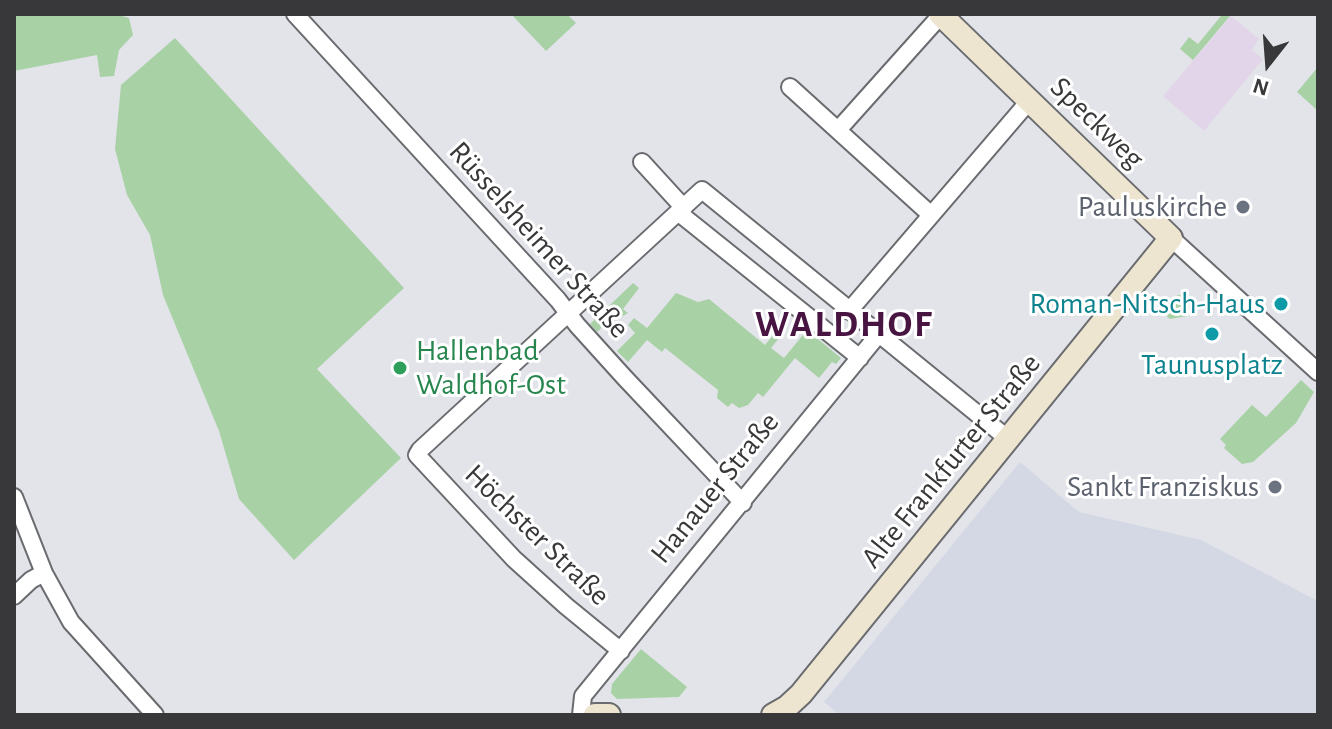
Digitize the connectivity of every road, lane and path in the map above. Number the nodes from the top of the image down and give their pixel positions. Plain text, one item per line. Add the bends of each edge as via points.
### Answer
1 (295, 14) edge
2 (940, 15) edge
3 (790, 87) dead end
4 (1030, 100) junction
5 (838, 130) junction
6 (642, 162) dead end
7 (682, 210) junction
8 (930, 214) junction
9 (1171, 238) junction
10 (849, 311) junction
11 (568, 313) junction
12 (878, 335) junction
13 (860, 358) junction
14 (1318, 372) edge
15 (1007, 438) junction
16 (14, 497) edge
17 (743, 503) junction
18 (44, 573) junction
19 (14, 596) edge
20 (621, 651) junction
21 (599, 679) junction
22 (788, 711) edge
23 (155, 715) edge
24 (581, 715) edge
25 (596, 715) edge
26 (609, 715) edge

1 - 11 street, Rüsselsheimer Straße
2 - 4 street, Speckweg
2 - 5 street
3 - 5 street
4 - 8 street
4 - 9 street, Speckweg
5 - 8 street
6 - 7 street
7 - 10 street via 702,190
7 - 11 street
7 - 13 street
8 - 10 street
9 - 14 street, Speckweg
9 - 15 street, Alte Frankfurter Straße
10 - 12 street
11 - 17 street, Rüsselsheimer Straße
11 - 20 street, Höchster Straße via 417,455 514,559
12 - 13 street, Hanauer Straße
12 - 15 street
13 - 17 street, Hanauer Straße
15 - 22 street, Alte Frankfurter Straße
16 - 18 street
17 - 20 street, Hanauer Straße
18 - 19 street
18 - 23 street via 71,622
20 - 21 street, Hanauer Straße
21 - 24 street, Hanauer Straße via 583,696
21 - 25 street
25 - 26 street

